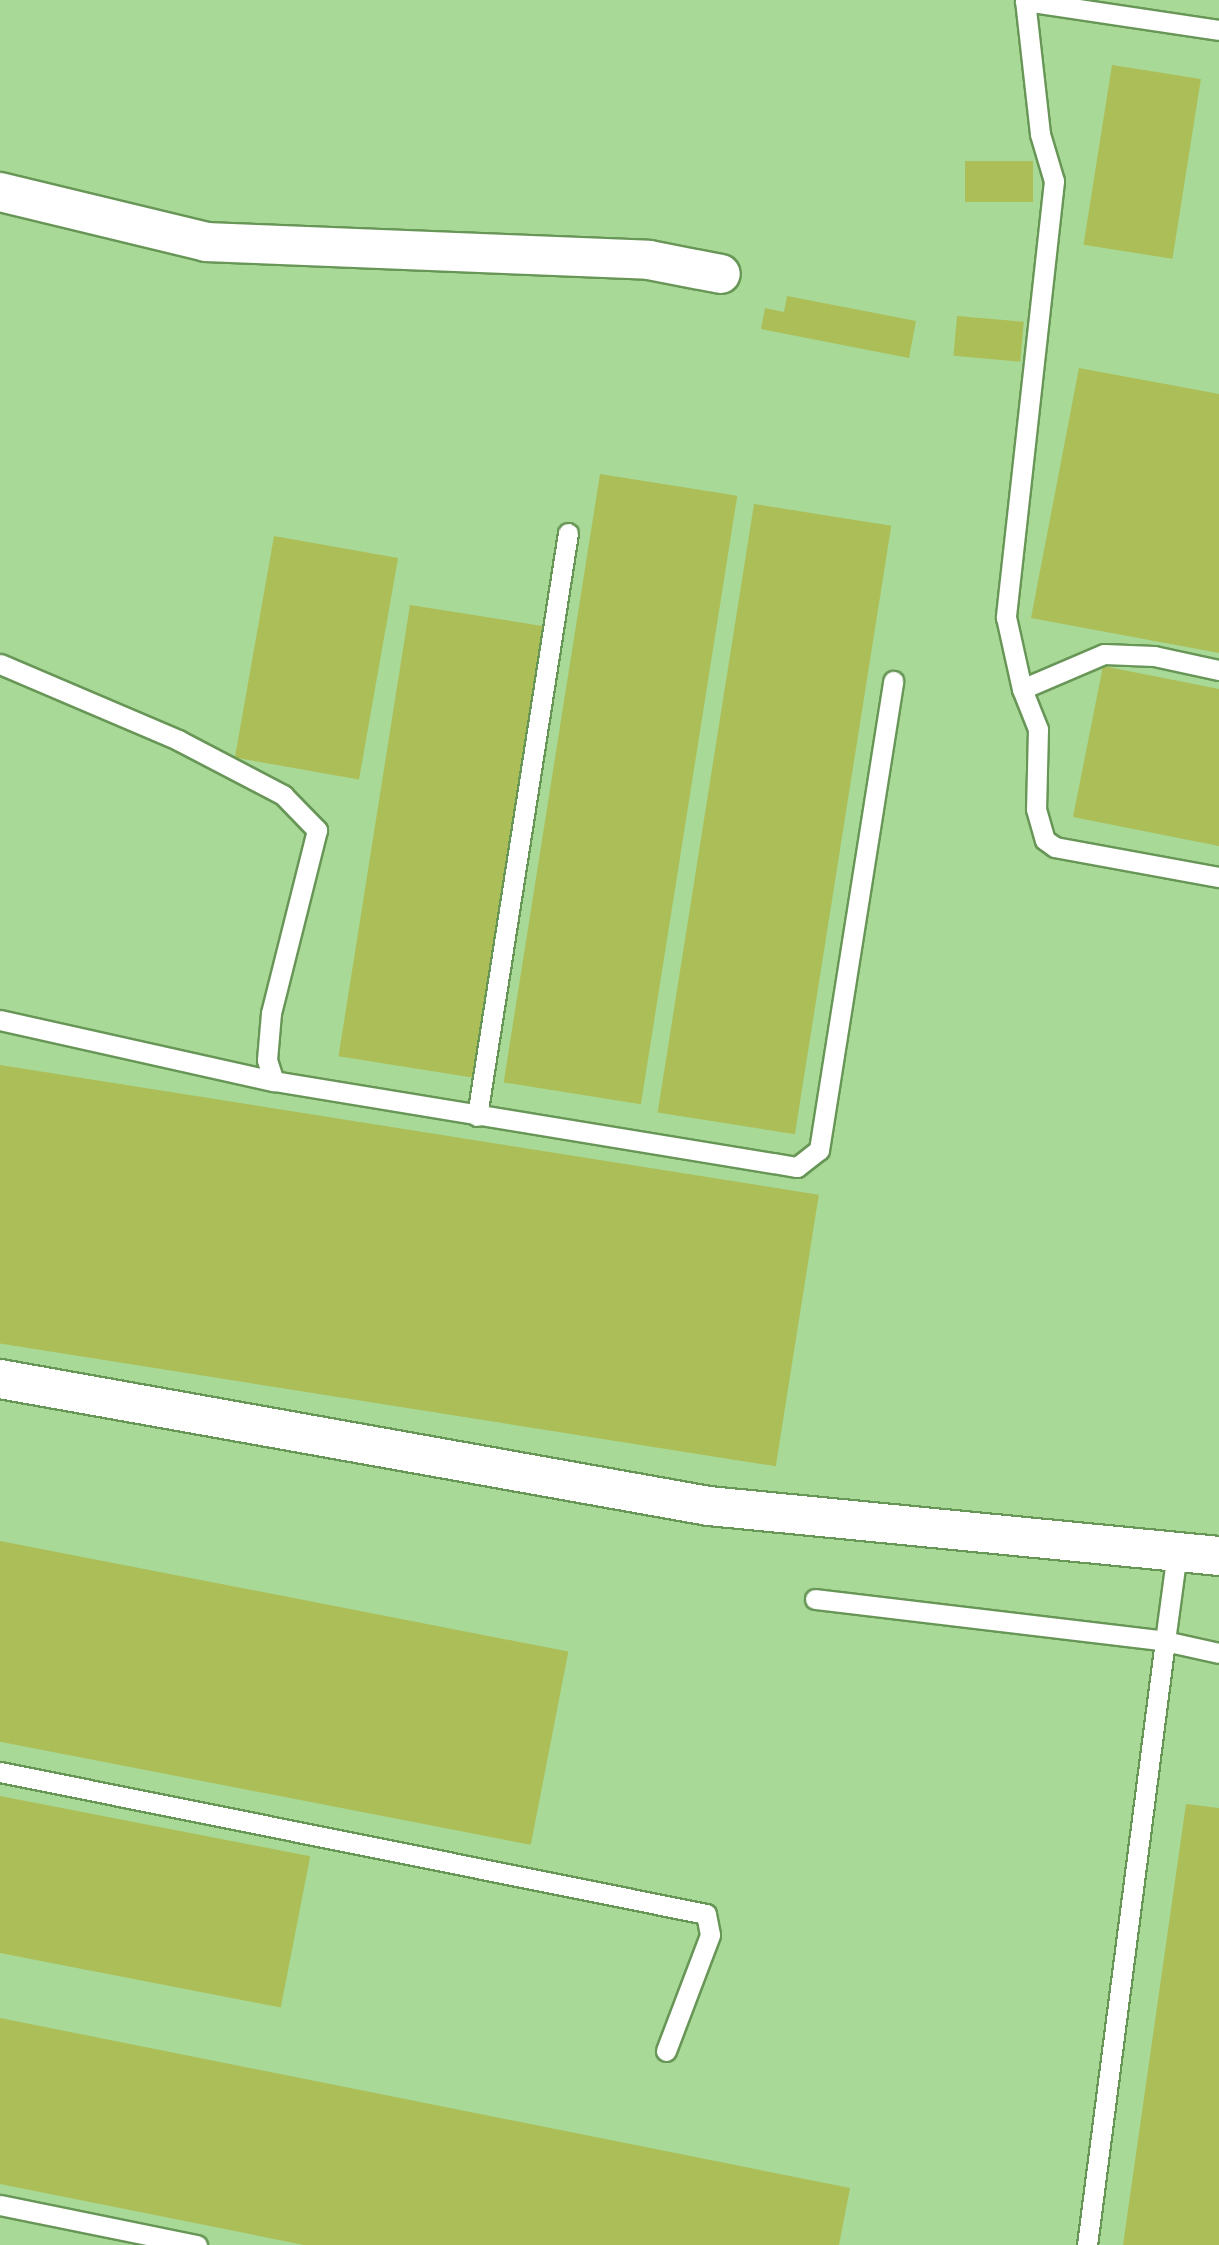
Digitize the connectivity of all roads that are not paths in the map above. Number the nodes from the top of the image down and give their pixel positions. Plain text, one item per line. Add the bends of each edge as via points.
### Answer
1 (1025, 1) edge
2 (1219, 30) edge
3 (0, 192) edge
4 (721, 274) dead end
5 (568, 533) dead end
6 (0, 664) edge
7 (1219, 670) edge
8 (893, 681) dead end
9 (1022, 689) junction
10 (1219, 877) edge
11 (0, 1020) edge
12 (274, 1081) junction
13 (477, 1116) junction
14 (0, 1379) edge
15 (1177, 1552) junction
16 (1219, 1556) edge
17 (815, 1599) dead end
18 (1165, 1641) junction
19 (1219, 1653) edge
20 (0, 1772) edge
21 (666, 2051) dead end
22 (0, 2205) edge
23 (197, 2245) edge
24 (1087, 2245) edge

1 - 2 lane
1 - 9 lane via 1040,134 1054,181 1006,617
3 - 4 street via 206,242 649,260
5 - 13 lane
6 - 12 lane via 178,740 283,795 317,830 271,1013 267,1060
7 - 9 lane via 1154,656 1104,654
8 - 13 lane via 819,1150 813,1159 797,1167
9 - 10 lane via 1038,729 1036,809 1045,840 1055,847
11 - 12 lane
12 - 13 lane
14 - 15 street via 709,1506
15 - 16 street
15 - 18 lane
17 - 18 lane
18 - 19 lane
18 - 24 lane
20 - 21 lane via 706,1914 710,1935
22 - 23 lane

